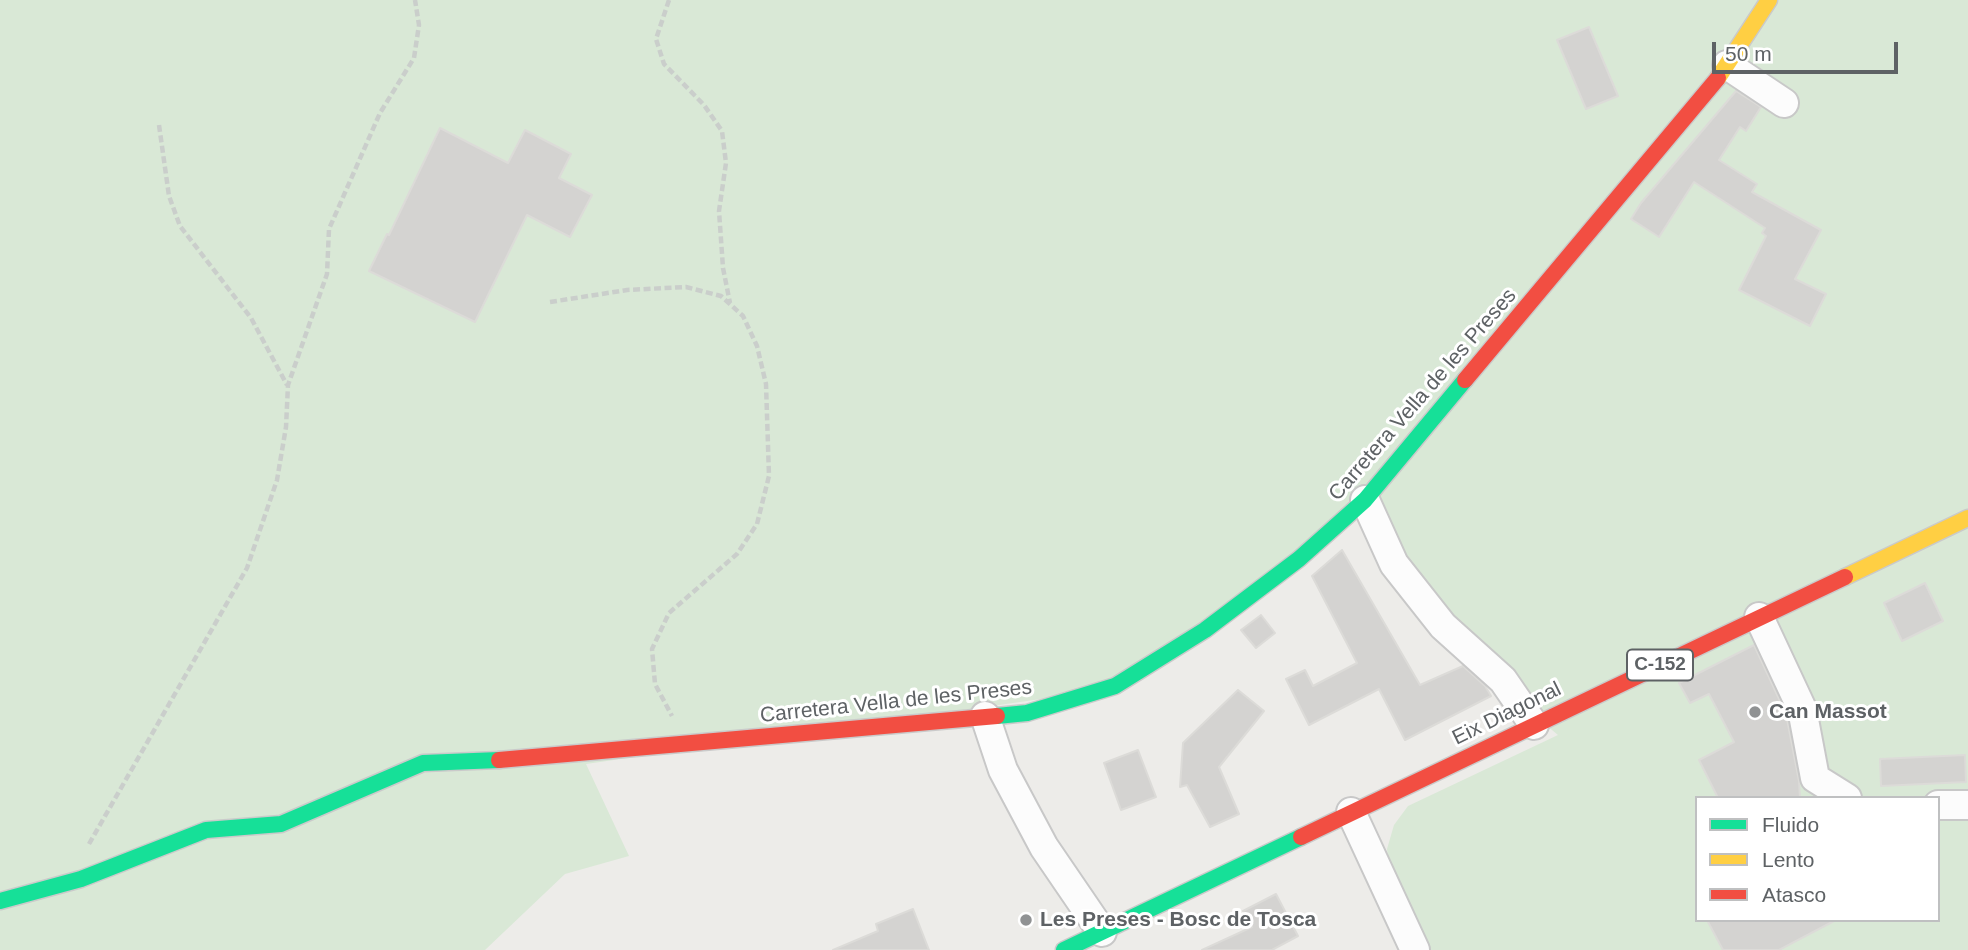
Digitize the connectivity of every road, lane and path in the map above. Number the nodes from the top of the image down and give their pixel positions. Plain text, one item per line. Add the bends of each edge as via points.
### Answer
1 (415, 0) edge
2 (669, 0) edge
3 (1769, 0) edge
4 (1727, 65) junction
5 (1784, 103) dead end
6 (159, 125) dead end
7 (550, 302) dead end
8 (730, 304) junction
9 (288, 385) junction
10 (1365, 500) junction
11 (1968, 518) edge
12 (1759, 617) junction
13 (985, 716) junction
14 (1534, 725) junction
15 (699, 744) junction
16 (1844, 796) edge
17 (1940, 805) edge
18 (1968, 805) edge
19 (1351, 812) junction
20 (80, 879) junction
21 (0, 901) edge
22 (1102, 932) junction
23 (1064, 950) edge
24 (1415, 950) edge

1 - 9 path via 419,25 414,58 380,113 329,229 327,274
2 - 8 path via 656,39 664,64 722,131 726,163 719,211
3 - 4 street, Carretera Vella de les Preses
4 - 5 street
4 - 10 street, Carretera Vella de les Preses
6 - 9 path via 169,195 180,226 251,318
7 - 8 path via 686,287 721,296
8 - 15 path via 743,316 757,346 766,384 769,476 757,524 737,554 669,613 652,649 655,684 677,724
9 - 20 path via 277,480 247,568 90,840
10 - 13 street, Carretera Vella de les Preses via 1299,559 1205,631 1115,686 1027,713
10 - 14 street via 1394,564 1443,626 1503,680
11 - 12 street, Eix Diagonal / C-152
12 - 14 street, Eix Diagonal / C-152
12 - 16 street via 1801,709 1815,778
13 - 15 street, Carretera Vella de les Preses
13 - 22 street via 1003,770 1044,847
14 - 19 street, Eix Diagonal / C-152
15 - 20 street, Carretera Vella de les Preses via 423,763 281,824 206,830
17 - 18 street
19 - 22 street, Eix Diagonal / C-152
19 - 24 street
20 - 21 street, Carretera Vella de les Preses
22 - 23 street, Eix Diagonal / C-152

